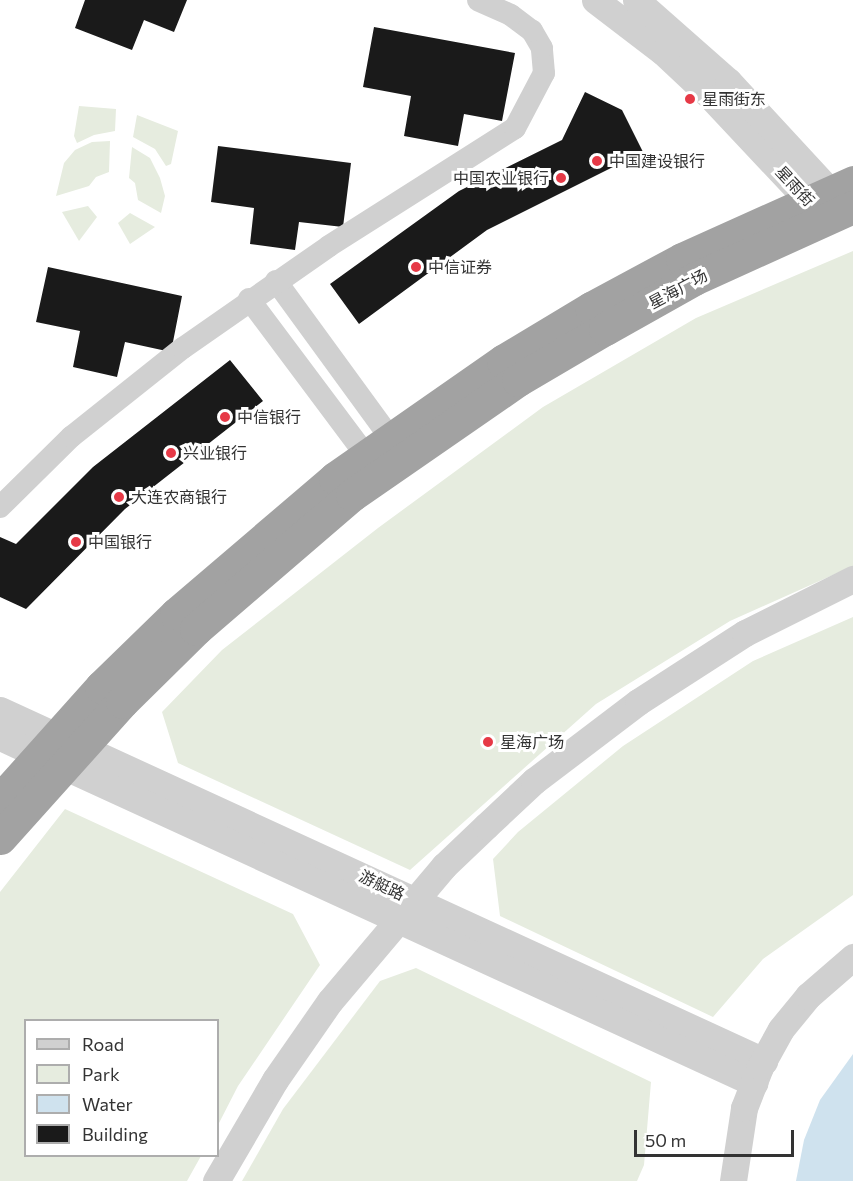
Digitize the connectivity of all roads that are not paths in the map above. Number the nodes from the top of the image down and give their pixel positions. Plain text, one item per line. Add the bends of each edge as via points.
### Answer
1 (478, 0) edge
2 (596, 0) edge
3 (636, 0) edge
4 (834, 200) edge
5 (276, 281) junction
6 (249, 299) junction
7 (390, 462) junction
8 (0, 507) edge
9 (853, 579) edge
10 (0, 710) edge
11 (0, 737) edge
12 (60, 751) junction
13 (0, 800) edge
14 (0, 838) edge
15 (406, 910) junction
16 (853, 957) edge
17 (759, 1072) junction
18 (216, 1181) edge
19 (733, 1181) edge

1 - 5 street via 511,15 532,31 542,48 544,73 515,128
2 - 4 street, 星雨街 via 663,52
3 - 4 street, 星雨街 via 728,81
4 - 7 highway, 星海广场 via 518,380
5 - 6 street
5 - 7 street
6 - 7 street
6 - 8 street via 71,437
7 - 12 highway, 星海广场 via 272,561
9 - 15 street via 746,633 638,702 534,781 444,866
10 - 12 street, 游艇路
11 - 12 street, 游艇路
12 - 13 highway, 星海广场
12 - 14 highway, 星海广场
12 - 15 street, 游艇路
15 - 17 street, 游艇路
15 - 18 street via 305,1035
16 - 17 street via 808,996 781,1029
17 - 19 street via 734,1153

